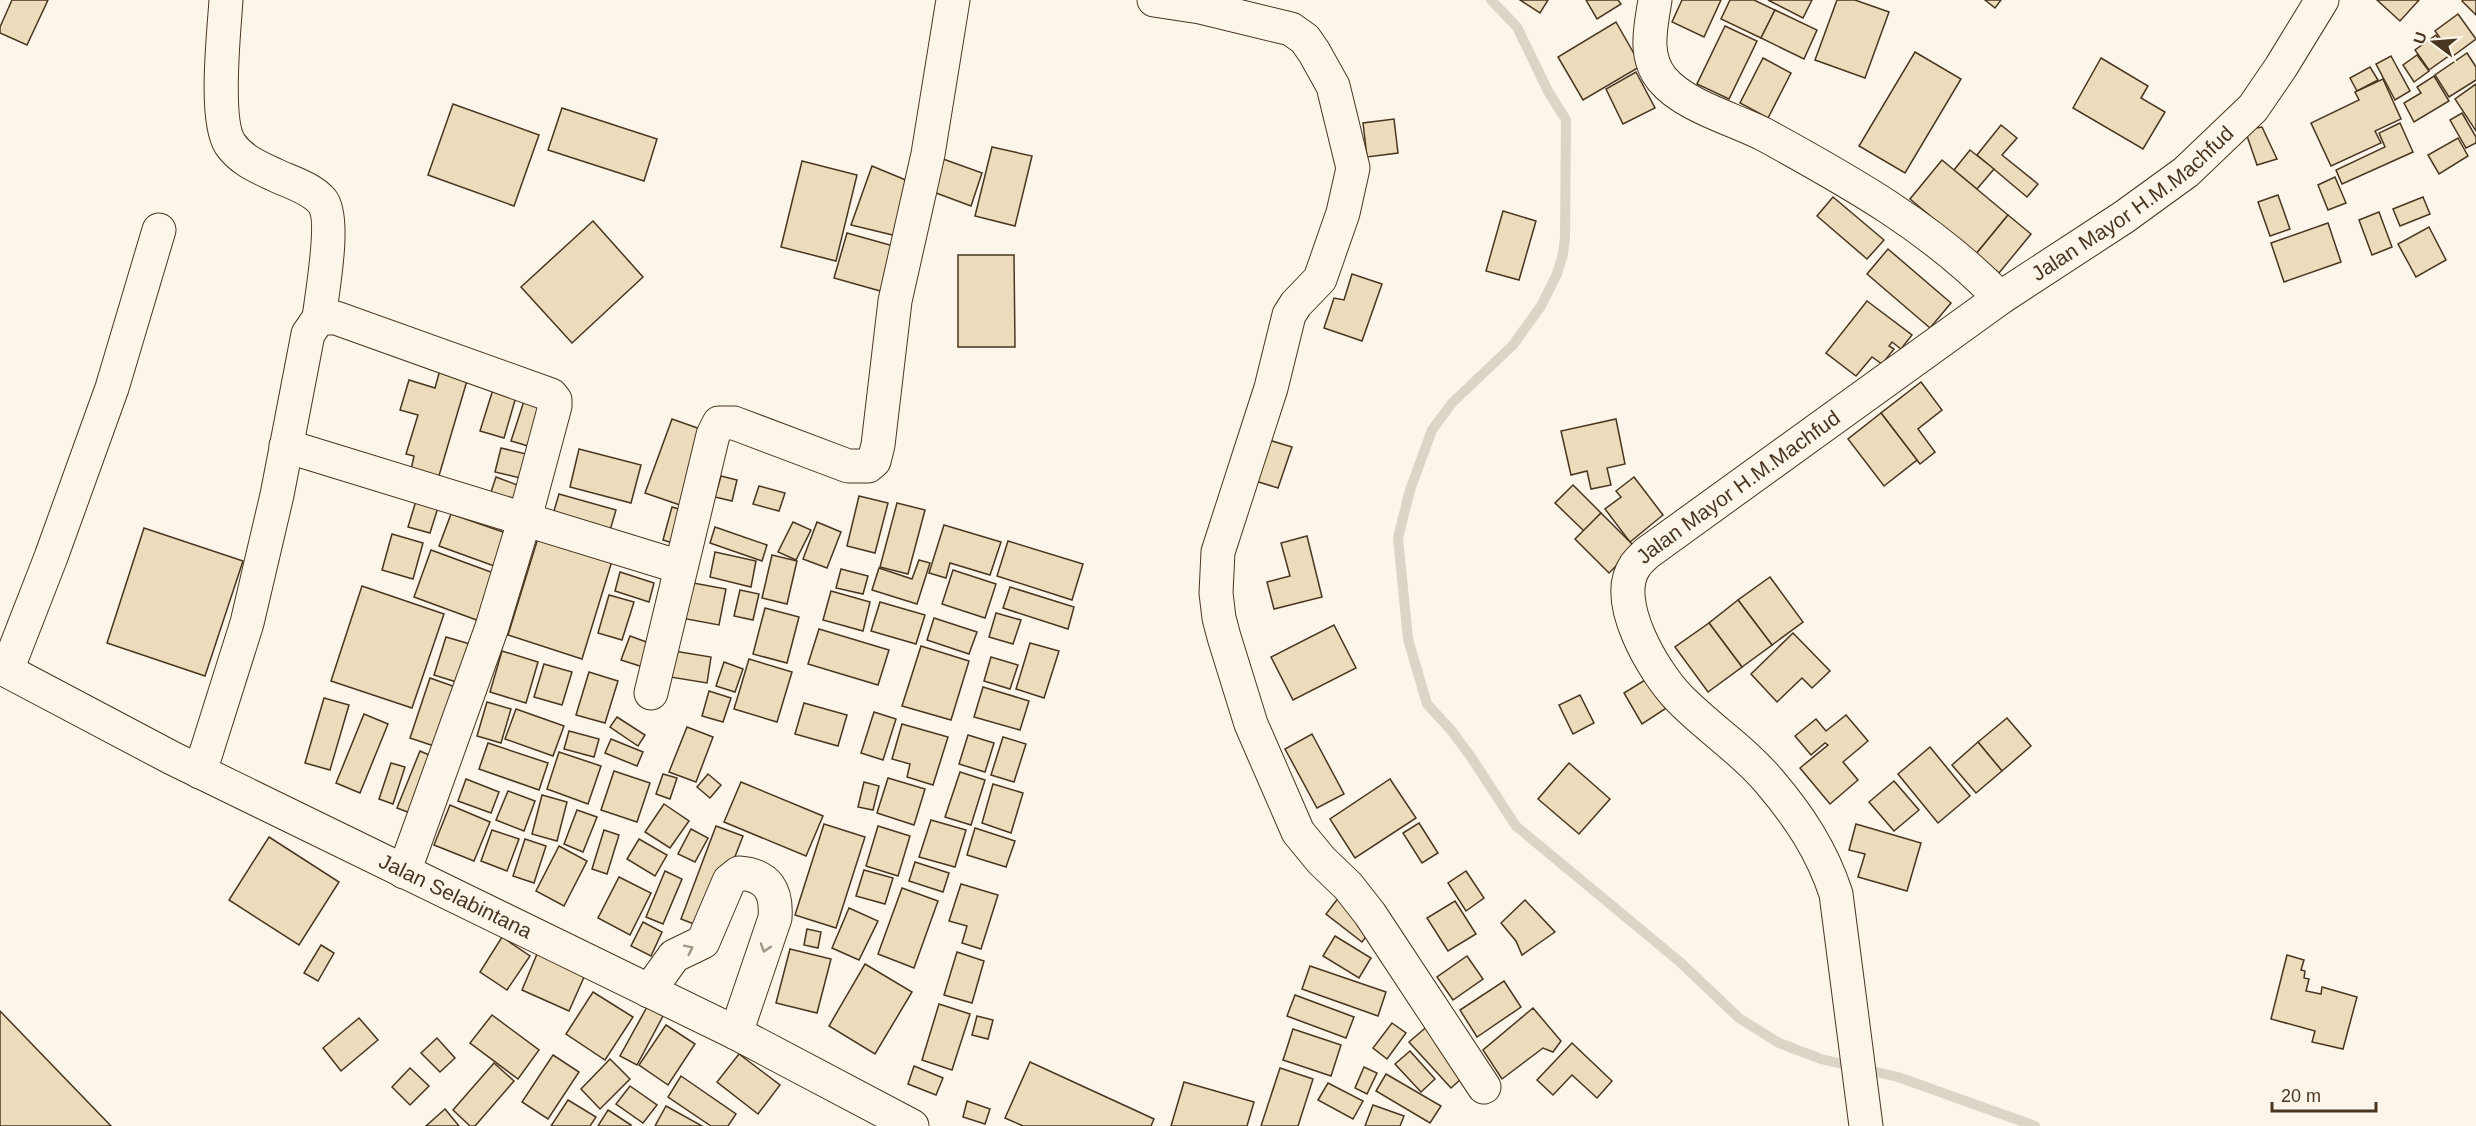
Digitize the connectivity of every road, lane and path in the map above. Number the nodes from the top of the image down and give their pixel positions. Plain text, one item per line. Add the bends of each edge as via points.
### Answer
1 (226, 0) edge
2 (953, 0) edge
3 (1154, 0) edge
4 (1655, 0) edge
5 (2322, 0) edge
6 (159, 230) dead end
7 (2000, 298) junction
8 (319, 318) junction
9 (286, 446) junction
10 (525, 518) junction
11 (680, 567) junction
12 (3, 668) edge
13 (651, 693) dead end
14 (200, 772) junction
15 (404, 872) junction
16 (649, 991) junction
17 (736, 1033) junction
18 (1484, 1087) dead end
19 (912, 1126) edge
20 (1866, 1126) edge

1 - 8 street via 222,112 226,135 241,157 313,193 324,203 329,234
2 - 11 street via 928,154 895,301 874,461 868,466 848,466 734,423 719,423
3 - 18 street via 1291,29 1305,39 1333,86 1353,168 1344,213 1320,279 1289,315 1218,552 1215,578 1219,618 1251,724 1298,832 1370,914
4 - 7 street via 1649,41 1651,59 1662,79 1682,96 1784,145 1903,216 1974,271
5 - 7 street, Jalan Mayor H.M.Machfud via 2253,108 2186,172
6 - 12 street via 112,388 51,557
7 - 20 street, Jalan Mayor H.M.Machfud via 1647,553 1634,567 1629,588 1630,618 1643,646 1677,696 1768,779 1809,833 1825,862 1836,894
8 - 9 street via 308,334
8 - 10 street via 336,318 553,397 555,406
9 - 10 street
9 - 14 street via 247,623
10 - 11 street
10 - 15 street via 492,627
11 - 13 street
12 - 14 street, Jalan Selabintana
14 - 15 street, Jalan Selabintana
15 - 16 street, Jalan Selabintana
16 - 17 street, Jalan Selabintana
16 -> 17 street via 674,956 704,942 729,881 739,873 762,879 776,900 776,918
17 - 19 street, Jalan Selabintana

